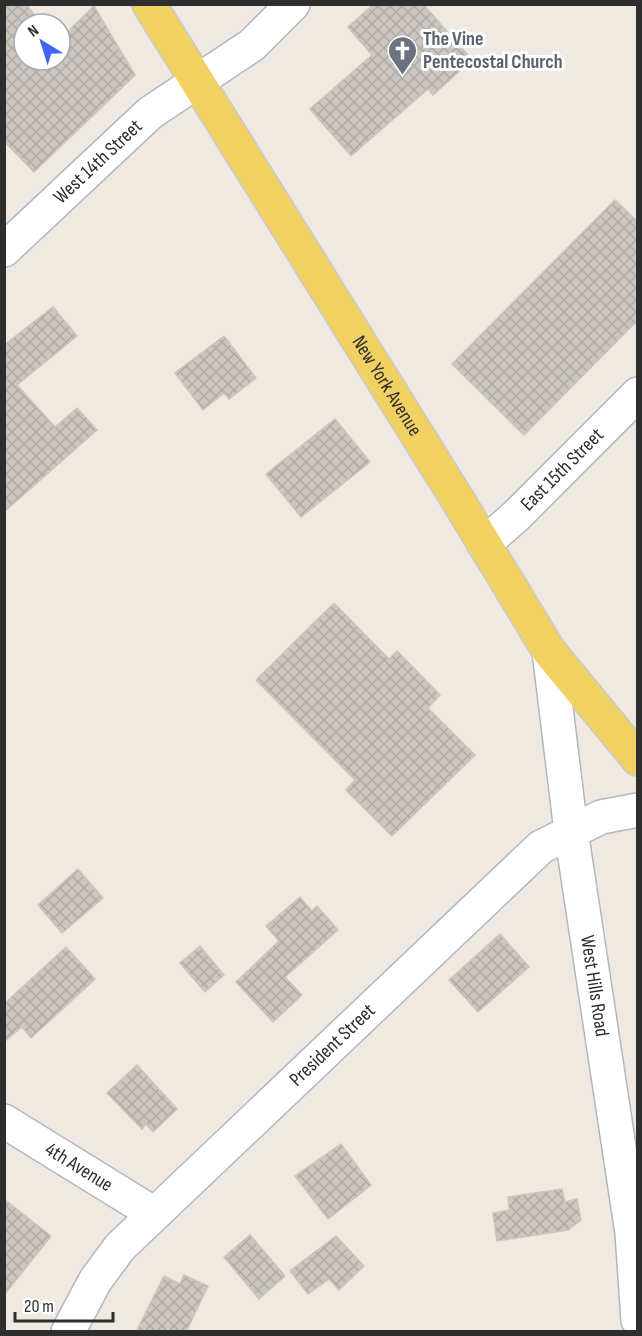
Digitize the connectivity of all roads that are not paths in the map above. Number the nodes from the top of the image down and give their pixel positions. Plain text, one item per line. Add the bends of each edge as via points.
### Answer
1 (149, 4) edge
2 (293, 4) edge
3 (198, 81) junction
4 (4, 250) edge
5 (638, 394) edge
6 (484, 544) junction
7 (549, 651) junction
8 (638, 759) edge
9 (638, 810) edge
10 (571, 831) junction
11 (4, 1121) edge
12 (153, 1213) junction
13 (638, 1320) edge
14 (68, 1332) edge

1 - 3 main road, New York Avenue
2 - 3 street, West 14th Street via 252,45
3 - 4 street, West 14th Street via 150,113
3 - 6 main road, New York Avenue
5 - 6 street, East 15th Street
6 - 7 main road, New York Avenue
7 - 8 main road, New York Avenue
7 - 10 street, West Hills Road
9 - 10 street, President Street via 601,817
10 - 12 street, President Street via 541,847
10 - 13 street, West Hills Road via 632,1233
11 - 12 street, 4th Avenue
12 - 14 street, President Street via 107,1264

